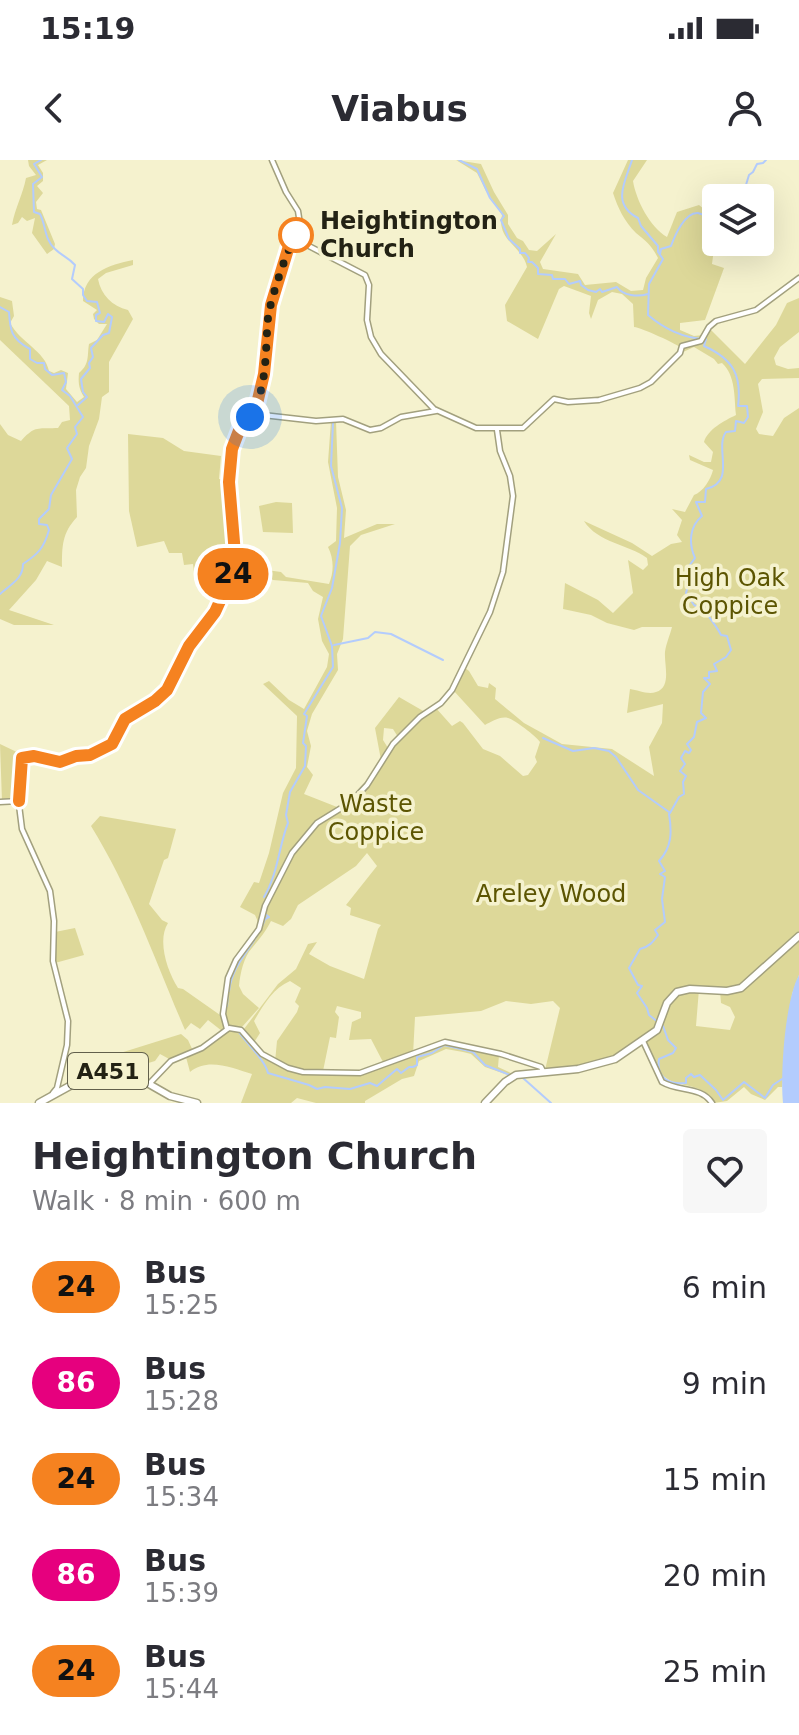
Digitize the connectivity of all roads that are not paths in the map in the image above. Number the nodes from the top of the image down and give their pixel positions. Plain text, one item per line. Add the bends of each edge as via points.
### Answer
1 (272, 160) edge
2 (296, 235) junction
3 (799, 278) edge
4 (436, 411) junction
5 (250, 417) junction
6 (497, 430) junction
7 (19, 801) junction
8 (0, 802) edge
9 (799, 936) edge
10 (227, 1029) junction
11 (643, 1041) junction
12 (543, 1071) junction
13 (150, 1083) junction
14 (60, 1086) junction
15 (39, 1103) edge
16 (197, 1103) edge
17 (485, 1103) edge
18 (712, 1103) edge

1 - 2 street via 300,215
2 - 4 street via 365,275 367,326 373,342
2 - 5 street via 271,305 264,374
3 - 6 street via 756,310 716,321 701,341 682,346 644,387 599,400 554,399 523,428
4 - 5 street via 370,430 343,419
4 - 6 street via 476,428
5 - 7 street via 238,432 230,462 235,571 215,612 189,646 170,686 125,719 113,742 94,754 60,762 22,758
6 - 10 street via 513,496 503,572 490,612 452,690 393,744 365,788 313,827 292,853 259,929 228,978 223,1012
7 - 8 street
7 - 14 street via 23,833 46,879 53,911 53,961 68,1023
9 - 11 main road via 743,988 677,992 660,1024
10 - 12 street via 241,1030 265,1056 303,1072 360,1073 445,1042 510,1057
10 - 13 street via 202,1048 171,1061
11 - 12 main road via 602,1065
11 - 18 street via 663,1083 702,1092
12 - 17 main road via 512,1076
13 - 14 main road, A451 via 117,1070
13 - 16 main road, A451 via 170,1096
14 - 15 main road, A451

